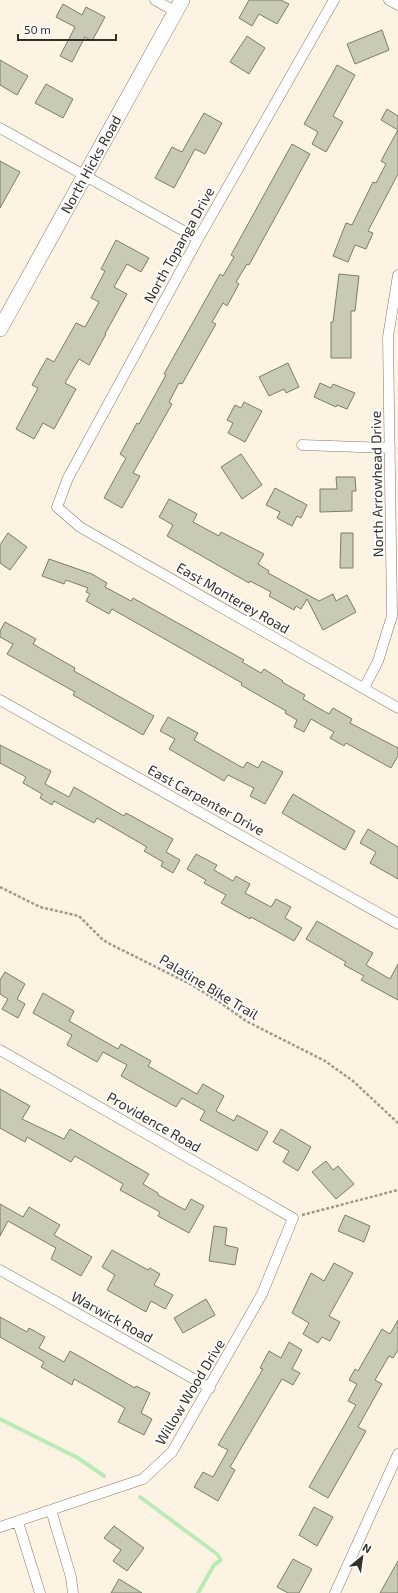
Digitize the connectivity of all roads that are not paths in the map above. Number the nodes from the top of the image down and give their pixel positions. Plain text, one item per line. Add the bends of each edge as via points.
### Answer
1 (155, 0) edge
2 (334, 0) edge
3 (389, 0) edge
4 (398, 5) edge
5 (179, 6) edge
6 (0, 128) edge
7 (85, 176) junction
8 (198, 239) junction
9 (398, 275) edge
10 (0, 329) edge
11 (302, 445) dead end
12 (390, 448) junction
13 (57, 507) joint
14 (364, 688) junction
15 (0, 700) edge
16 (398, 708) edge
17 (398, 924) edge
18 (0, 1050) edge
19 (293, 1218) joint
20 (0, 1270) edge
21 (210, 1388) junction
22 (398, 1454) edge
23 (51, 1510) junction
24 (18, 1522) junction
25 (0, 1527) edge
26 (40, 1593) edge
27 (73, 1593) edge
28 (335, 1593) edge

1 - 5 street
2 - 8 street, North Topanga Drive
3 - 4 street
5 - 7 main road, North Hicks Road
6 - 7 street
7 - 8 street
7 - 10 main road, North Hicks Road
8 - 13 street, North Topanga Drive via 68,478
9 - 12 street, North Arrowhead Drive via 388,337
11 - 12 street
12 - 14 street, North Arrowhead Drive via 392,616 378,661
13 - 14 street, East Monterey Road via 80,527
14 - 16 street, East Monterey Road
15 - 17 street, East Carpenter Drive
18 - 19 street, Providence Road
19 - 21 street, Willow Wood Drive via 262,1294
20 - 21 street, Warwick Road
21 - 23 street, Willow Wood Drive via 172,1452 143,1479
22 - 28 street
23 - 24 street, Willow Wood Drive
23 - 27 street via 71,1577
24 - 25 street, Willow Wood Drive
24 - 26 street

